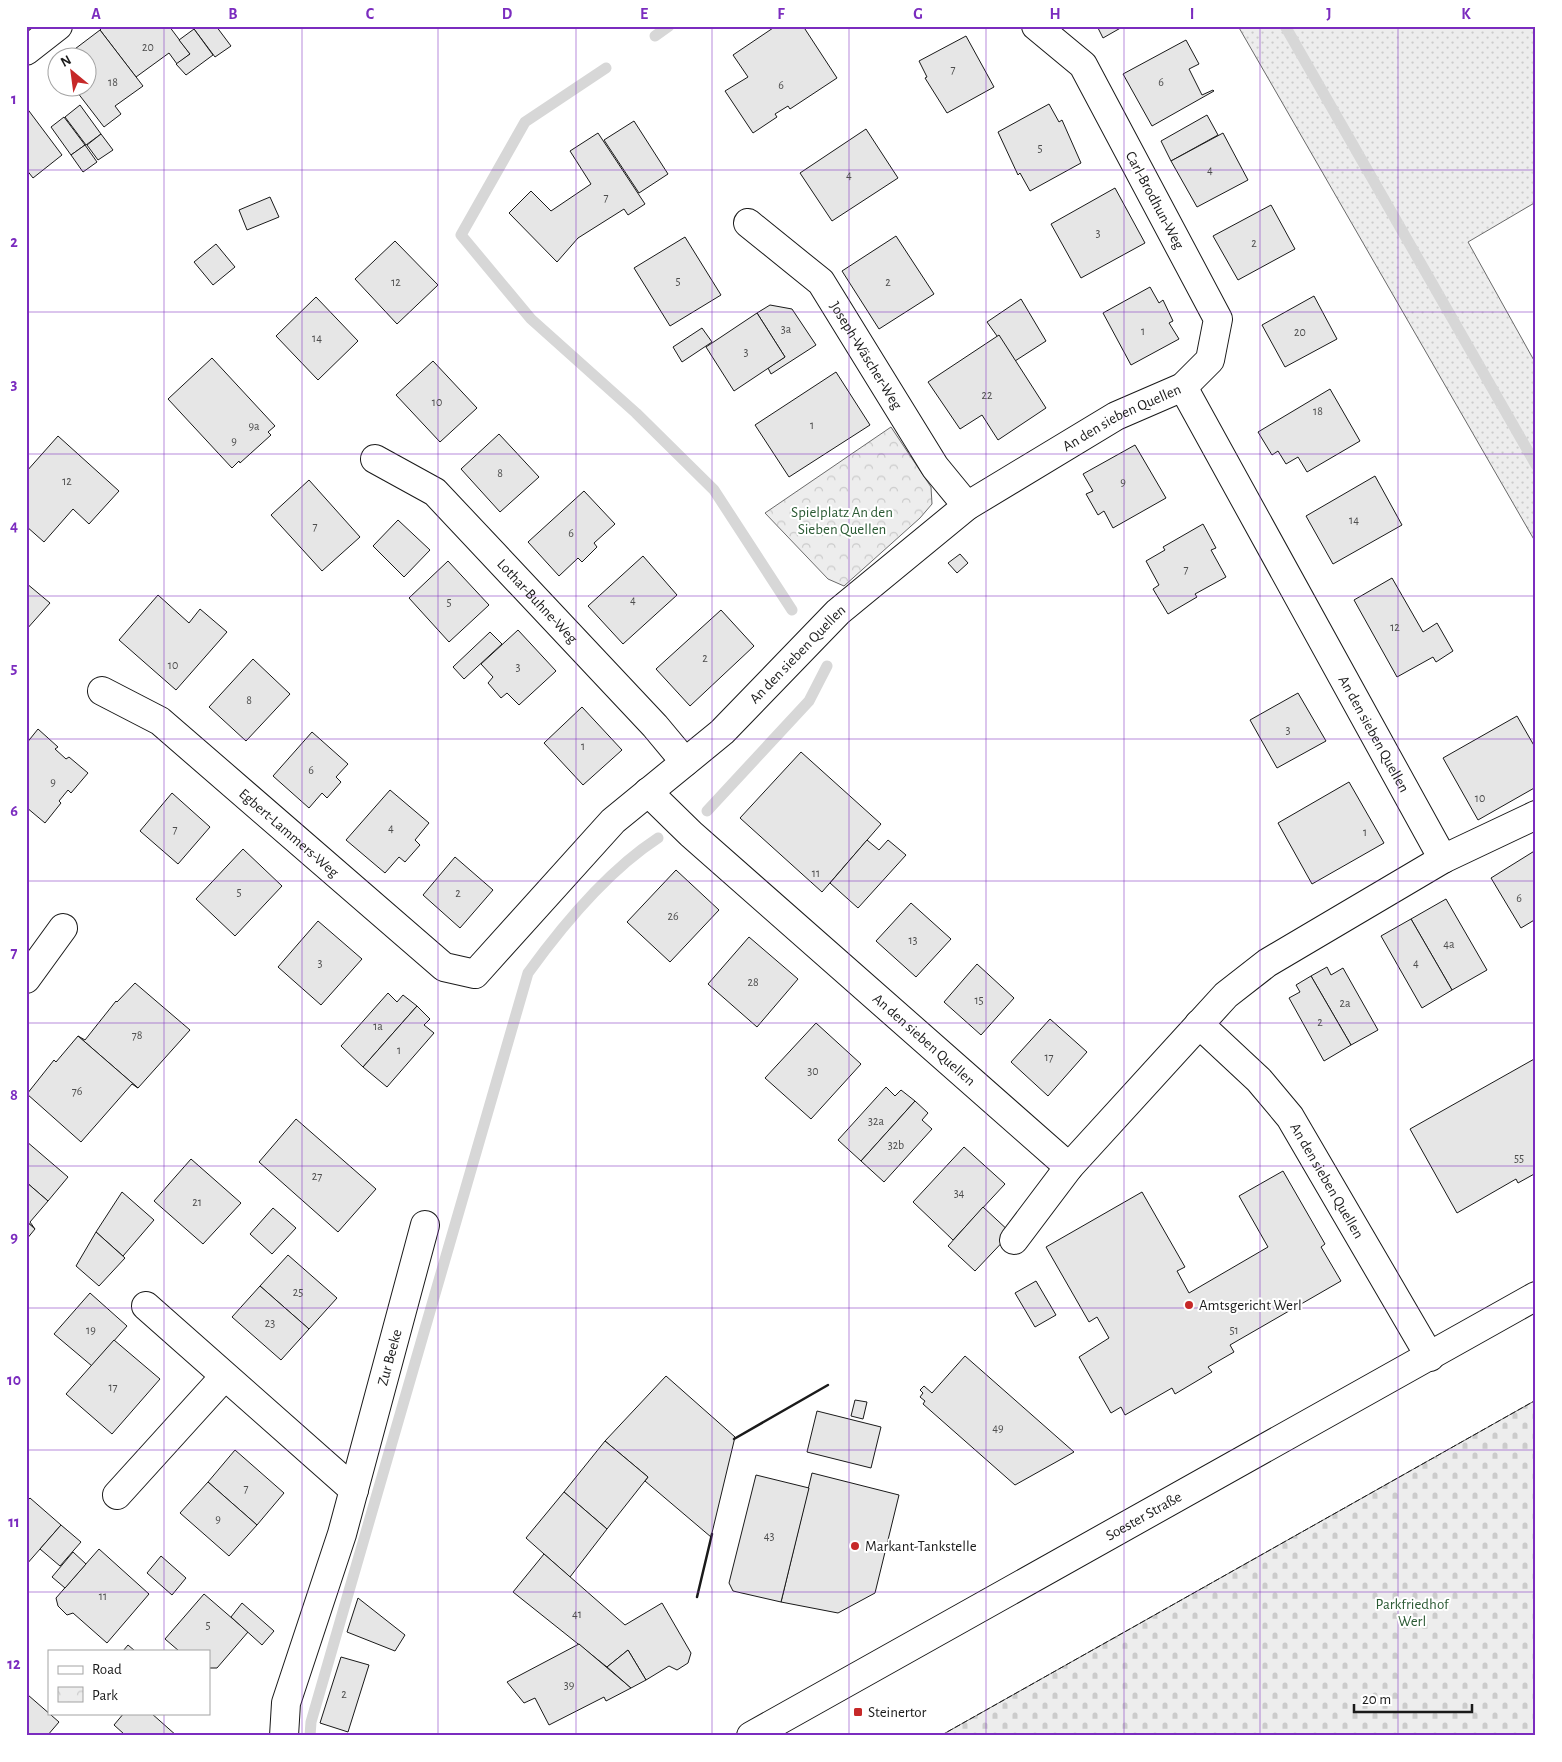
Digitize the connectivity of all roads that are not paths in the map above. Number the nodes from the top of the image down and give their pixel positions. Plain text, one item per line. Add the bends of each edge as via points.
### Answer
1 (58, 26) edge
2 (1036, 26) edge
3 (26, 50) edge
4 (748, 223) dead end
5 (1183, 387) junction
6 (374, 459) dead end
7 (967, 506) junction
8 (102, 690) dead end
9 (685, 762) junction
10 (648, 792) junction
11 (1536, 815) edge
12 (1443, 859) junction
13 (63, 928) dead end
14 (475, 974) joint
15 (26, 979) edge
16 (1199, 1024) junction
17 (1069, 1167) junction
18 (425, 1225) dead end
19 (1014, 1240) dead end
20 (1536, 1296) edge
21 (146, 1306) dead end
22 (1430, 1357) junction
23 (224, 1377) junction
24 (354, 1490) junction
25 (117, 1495) dead end
26 (284, 1736) edge
27 (750, 1736) edge

1 - 3 street
2 - 5 street, Carl-Brodhun-Weg via 1083,64 1218,319 1210,360
4 - 7 street, Joseph-Wäscher-Weg via 821,282 935,467
5 - 7 street, An den sieben Quellen via 1116,416
5 - 12 street, An den sieben Quellen
6 - 9 street, Lothar-Buhne-Weg via 435,492
7 - 9 street, An den sieben Quellen via 838,612 722,732
8 - 14 street, Egbert-Lammers-Weg via 160,721 444,967
9 - 10 street, An den sieben Quellen
10 - 14 street, An den sieben Quellen via 612,821
10 - 17 street, An den sieben Quellen via 691,834
11 - 12 street
12 - 16 street via 1267,963 1226,995
13 - 15 street
16 - 17 street
16 - 22 street, An den sieben Quellen via 1259,1080 1290,1117
17 - 19 street
18 - 24 street, Zur Beeke
20 - 22 street, Soester Straße
21 - 23 street
22 - 27 street, Soester Straße
23 - 24 street
23 - 25 street
24 - 26 street, Zur Beeke via 286,1703

